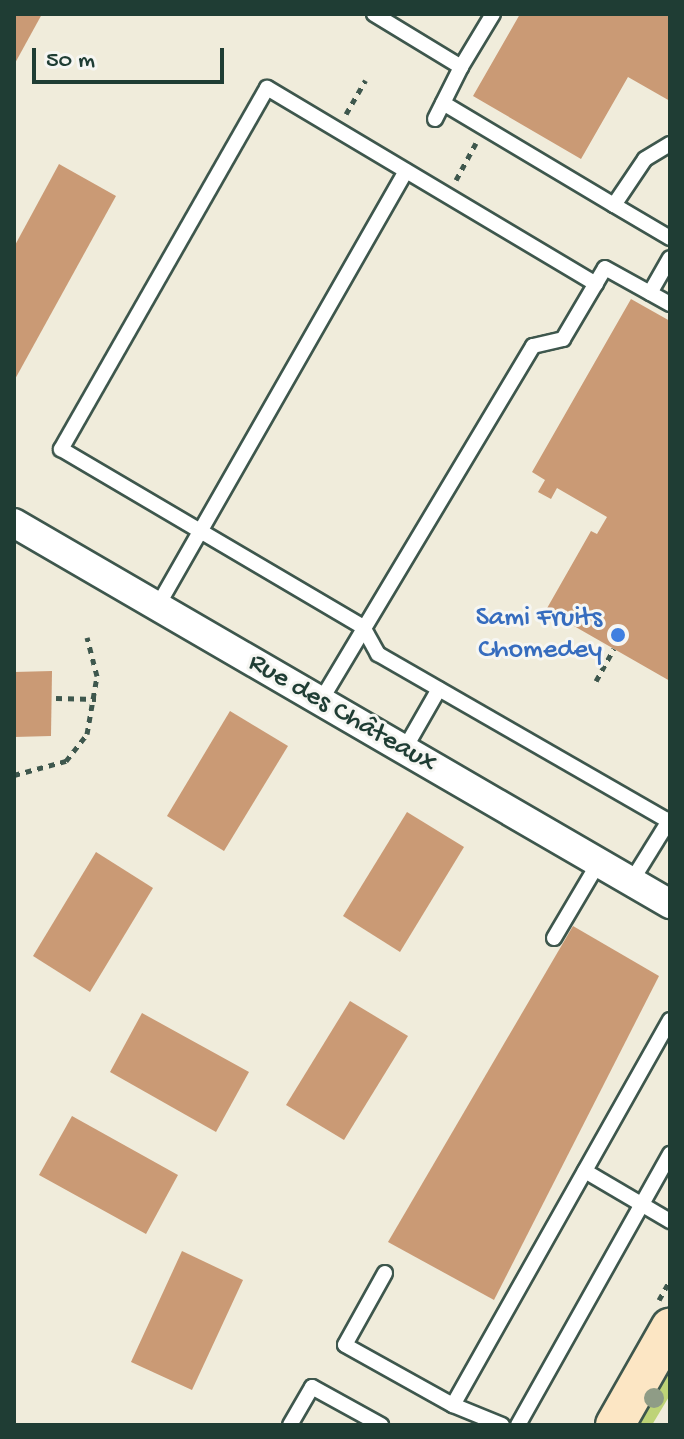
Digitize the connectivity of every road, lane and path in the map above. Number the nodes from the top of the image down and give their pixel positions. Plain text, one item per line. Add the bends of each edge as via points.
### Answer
1 (374, 14) edge
2 (493, 14) edge
3 (461, 67) junction
4 (366, 80) dead end
5 (443, 103) junction
6 (435, 119) dead end
7 (484, 128) junction
8 (337, 130) junction
9 (670, 144) edge
10 (406, 171) junction
11 (448, 196) junction
12 (614, 205) junction
13 (670, 238) edge
14 (670, 258) edge
15 (596, 284) junction
16 (650, 293) junction
17 (670, 304) edge
18 (14, 523) edge
19 (202, 532) junction
20 (157, 607) junction
21 (363, 627) junction
22 (87, 637) dead end
23 (614, 649) dead end
24 (596, 681) dead end
25 (439, 689) junction
26 (56, 698) dead end
27 (96, 699) junction
28 (320, 702) junction
29 (404, 750) junction
30 (14, 775) edge
31 (670, 821) edge
32 (599, 862) junction
33 (631, 882) junction
34 (670, 904) edge
35 (554, 938) dead end
36 (670, 1020) edge
37 (670, 1154) edge
38 (585, 1171) junction
39 (641, 1204) junction
40 (670, 1221) edge
41 (385, 1273) dead end
42 (670, 1328) edge
43 (453, 1405) junction
44 (290, 1425) edge
45 (381, 1425) edge
46 (502, 1425) edge
47 (518, 1425) edge
48 (615, 1425) edge

1 - 3 lane
2 - 3 lane
3 - 5 lane
4 - 8 path
5 - 6 lane
5 - 7 lane
7 - 11 path
7 - 12 lane
8 - 10 lane
8 - 19 lane via 267,88 61,449
9 - 12 lane via 645,159
10 - 11 lane
10 - 19 lane
11 - 15 lane
12 - 13 lane
14 - 16 lane
15 - 16 lane via 605,268
15 - 21 lane via 563,339 533,346 485,415
16 - 17 lane
18 - 20 street, Rue des Châteaux
19 - 20 lane
19 - 21 lane
20 - 28 street, Rue des Châteaux
21 - 25 lane via 378,654
21 - 28 lane
22 - 27 path
23 - 24 path
25 - 29 lane
25 - 31 lane
26 - 27 path
27 - 30 path via 93,722 66,761
28 - 29 street, Rue des Châteaux
29 - 32 street, Rue des Châteaux
31 - 33 lane
32 - 33 street, Rue des Châteaux
32 - 35 lane
33 - 34 street, Rue des Châteaux
36 - 38 lane
37 - 39 lane
38 - 39 lane
38 - 43 lane
39 - 40 lane
39 - 47 lane
41 - 43 lane via 345,1345
42 - 48 street
43 - 46 lane
44 - 45 lane via 312,1387

